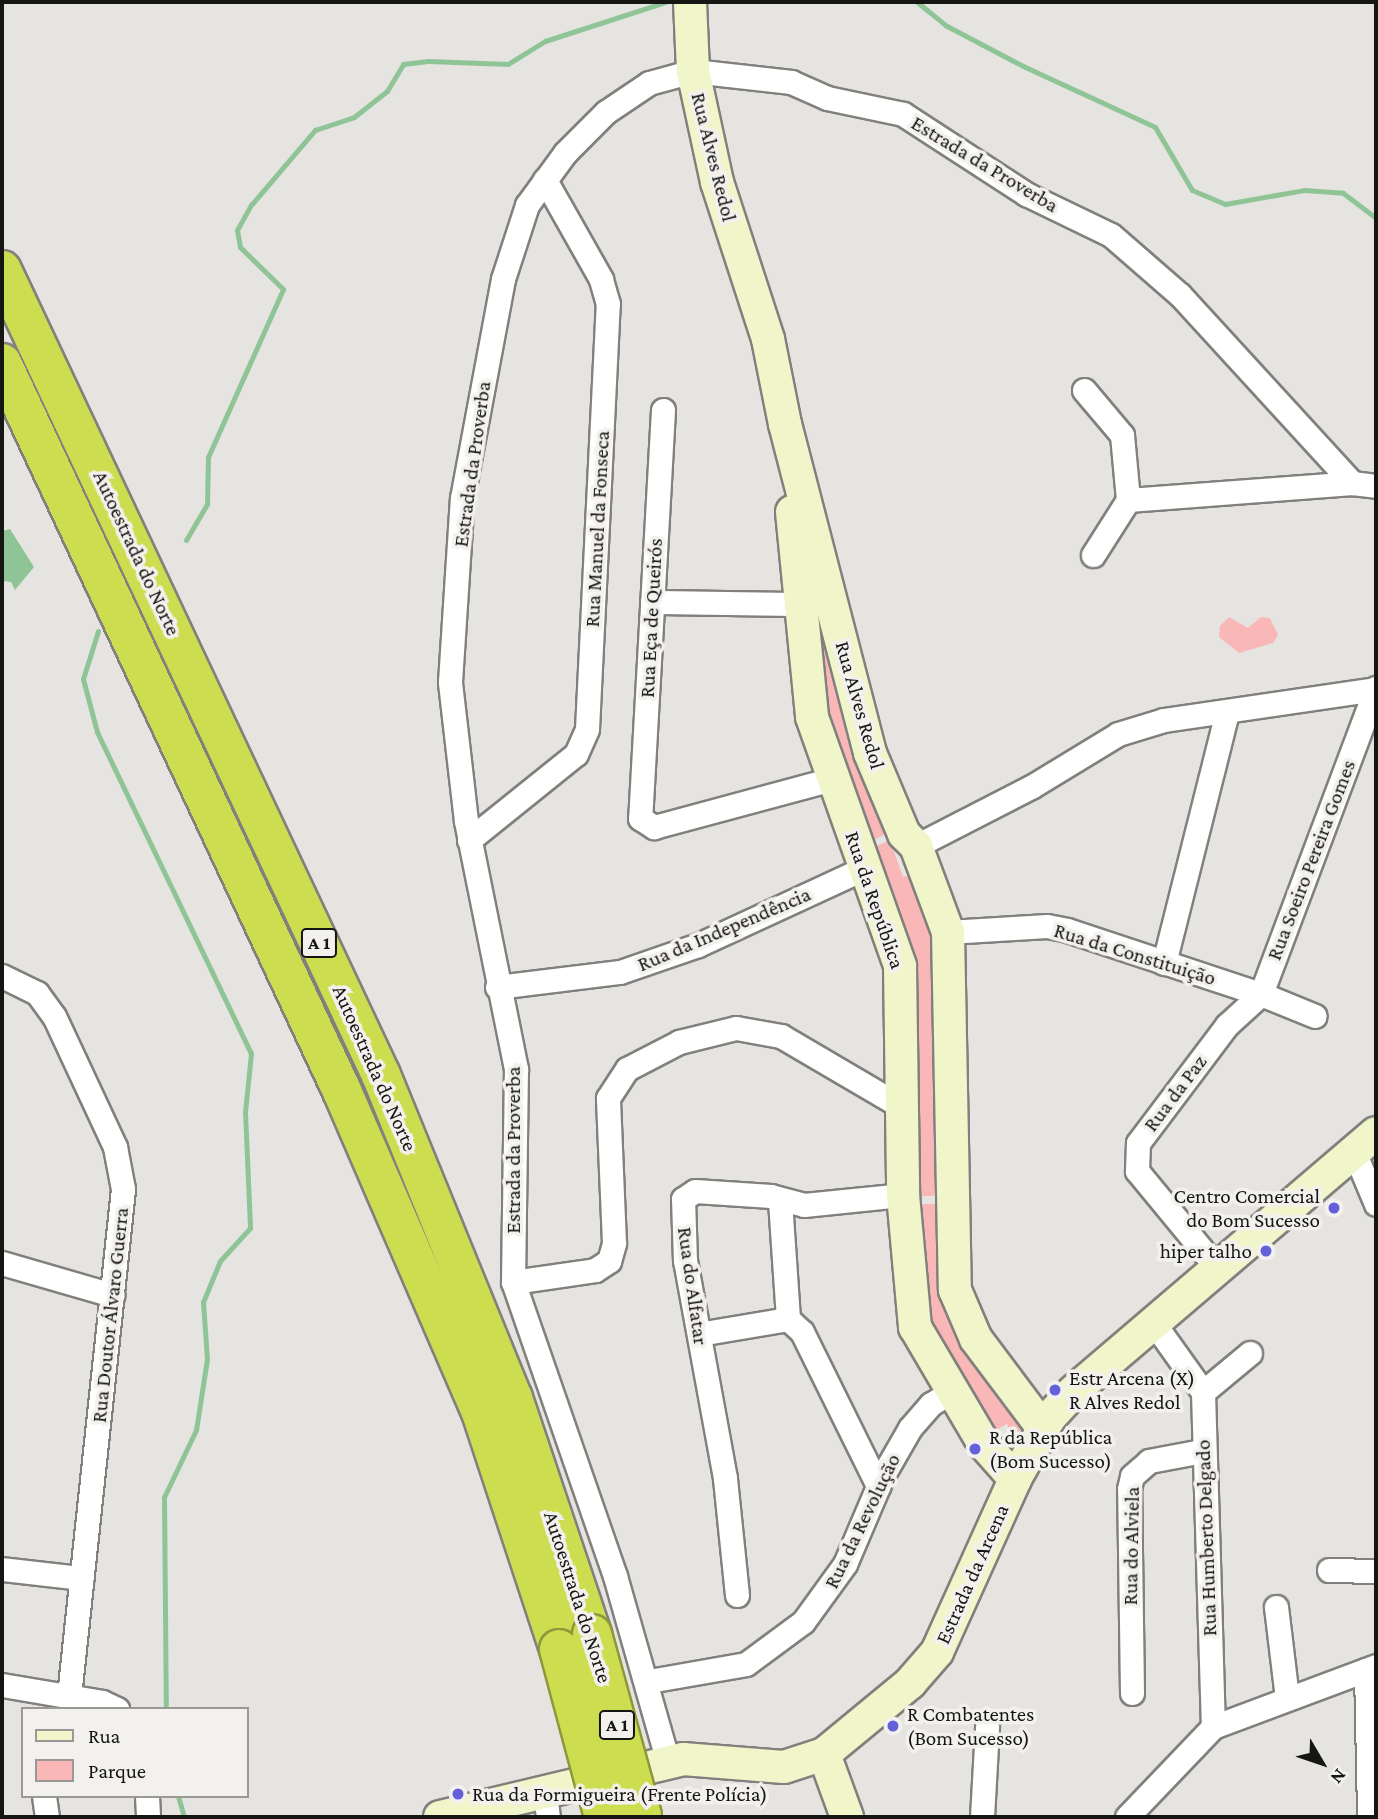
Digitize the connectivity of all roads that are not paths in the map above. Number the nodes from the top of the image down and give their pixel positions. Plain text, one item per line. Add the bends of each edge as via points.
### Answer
1 (690, 2) edge
2 (693, 71) junction
3 (545, 180) junction
4 (2, 270) edge
5 (2, 363) edge
6 (1084, 390) dead end
7 (663, 410) dead end
8 (785, 424) junction
9 (1352, 483) junction
10 (1376, 486) edge
11 (1128, 500) junction
12 (1093, 555) dead end
13 (652, 602) junction
14 (800, 604) junction
15 (1376, 689) edge
16 (1227, 713) junction
17 (832, 779) junction
18 (469, 840) junction
19 (916, 846) junction
20 (865, 868) junction
21 (948, 932) junction
22 (1164, 963) junction
23 (2, 976) edge
24 (497, 987) junction
25 (1261, 994) junction
26 (1315, 1016) dead end
27 (902, 1108) junction
28 (1365, 1144) edge
29 (903, 1195) junction
30 (780, 1201) junction
31 (1376, 1203) edge
32 (2, 1263) edge
33 (1217, 1268) junction
34 (513, 1282) junction
35 (112, 1295) junction
36 (788, 1319) junction
37 (1153, 1322) junction
38 (699, 1334) junction
39 (1250, 1353) dead end
40 (953, 1391) junction
41 (1203, 1391) junction
42 (1042, 1427) junction
43 (1202, 1451) junction
44 (1015, 1479) junction
45 (878, 1486) junction
46 (2, 1569) edge
47 (1329, 1570) dead end
48 (1376, 1571) edge
49 (81, 1578) junction
50 (737, 1595) dead end
51 (1276, 1607) dead end
52 (576, 1642) junction
53 (1371, 1668) edge
54 (649, 1681) junction
55 (2, 1685) edge
56 (1132, 1693) dead end
57 (1287, 1698) junction
58 (54, 1699) edge
59 (104, 1707) edge
60 (987, 1727) dead end
61 (1213, 1727) junction
62 (824, 1754) junction
63 (668, 1762) junction
64 (44, 1798) edge
65 (147, 1798) edge
66 (546, 1805) edge
67 (642, 1816) edge
68 (47, 1817) edge
69 (148, 1817) edge
70 (440, 1817) edge
71 (604, 1817) edge
72 (847, 1817) edge
73 (982, 1817) edge
74 (1127, 1817) edge
75 (1369, 1817) edge

1 - 2 street, Rua Alves Redol
2 - 3 street, Estrada da Proverba via 649,83 606,111
2 - 8 street, Rua Alves Redol via 717,182 768,338
2 - 9 street, Estrada da Proverba via 791,82 827,98 903,114 1026,194 1111,235 1180,295
3 - 18 street, Estrada da Proverba via 527,205 503,279 463,498 450,682
3 - 18 street, Rua Manuel da Fonseca via 601,279 608,304 587,729 576,754
4 - 52 highway, Autoestrada do Norte / A 1 via 381,1075 513,1398
5 - 52 highway, Autoestrada do Norte / A 1 via 342,1091
6 - 11 street via 1122,435
7 - 13 street, Rua Eça de Queirós
8 - 14 street, Rua da República
8 - 19 street, Rua Alves Redol via 870,753 904,834
9 - 10 street
9 - 11 street
11 - 12 street
13 - 14 street
13 - 17 street, Rua Eça de Queirós via 640,818 645,825 654,827
14 - 17 street, Rua da República via 813,716
15 - 16 street
15 - 25 street, Rua Soeiro Pereira Gomes
16 - 19 street via 1164,720 1118,734 1031,787
16 - 22 street
17 - 20 street, Rua da República
18 - 24 street, Estrada da Proverba
19 - 21 street, Rua Alves Redol
20 - 24 street, Rua da Independência via 698,945 620,972
20 - 27 street, Rua da República via 900,966
21 - 22 street, Rua da Constituição via 1047,926
21 - 42 street, Rua Alves Redol via 955,1290 976,1339
22 - 25 street, Rua da Constituição
23 - 35 street, Rua Doutor Álvaro Guerra via 24,984 47,1003 115,1147 122,1189
24 - 34 street, Estrada da Proverba via 516,1069
25 - 26 street, Rua da Constituição
25 - 33 street, Rua da Paz via 1227,1025 1138,1143 1135,1157 1137,1171
27 - 29 street, Rua da República
27 - 34 street via 781,1036 736,1028 679,1042 627,1069 608,1098 614,1243 608,1261 595,1270
28 - 31 street
28 - 33 street, Estrada da Arcena
29 - 30 street, Rua do Alfatar via 804,1205
29 - 40 street, Rua da República via 915,1327
30 - 36 street
30 - 38 street, Rua do Alfatar via 771,1196 695,1191 683,1199 685,1261
32 - 35 street
33 - 37 street, Estrada da Arcena
34 - 54 street, Estrada da Proverba
35 - 49 street, Rua Doutor Álvaro Guerra
36 - 38 street
36 - 45 street via 802,1332
37 - 41 street
37 - 42 street, Estrada da Arcena via 1074,1391
38 - 50 street, Rua do Alfatar via 726,1478
39 - 41 street
40 - 44 street, Rua da República via 984,1444
40 - 45 street, Rua da Revolução via 921,1413
41 - 43 street, Rua Humberto Delgado
42 - 44 street, Estrada da Arcena
43 - 56 street, Rua do Alviela via 1149,1461 1132,1476
43 - 61 street, Rua Humberto Delgado
44 - 62 street, Estrada da Arcena via 931,1661
45 - 54 street, Rua da Revolução via 845,1564 803,1622 746,1664
46 - 49 street
47 - 48 street
49 - 58 street, Rua Doutor Álvaro Guerra
51 - 57 street
52 - 67 highway, Autoestrada do Norte / A 1, bridge
52 - 71 highway, Autoestrada do Norte / A 1, bridge
53 - 57 street
53 - 75 street
54 - 63 street, Estrada da Proverba
55 - 58 street
57 - 61 street
58 - 59 street
60 - 73 street
61 - 74 street
62 - 63 street, Estrada da Arcena via 784,1767 696,1758
62 - 72 street
63 - 66 street, Estrada da Arcena
64 - 68 street
65 - 69 street
66 - 70 street, Estrada da Arcena

